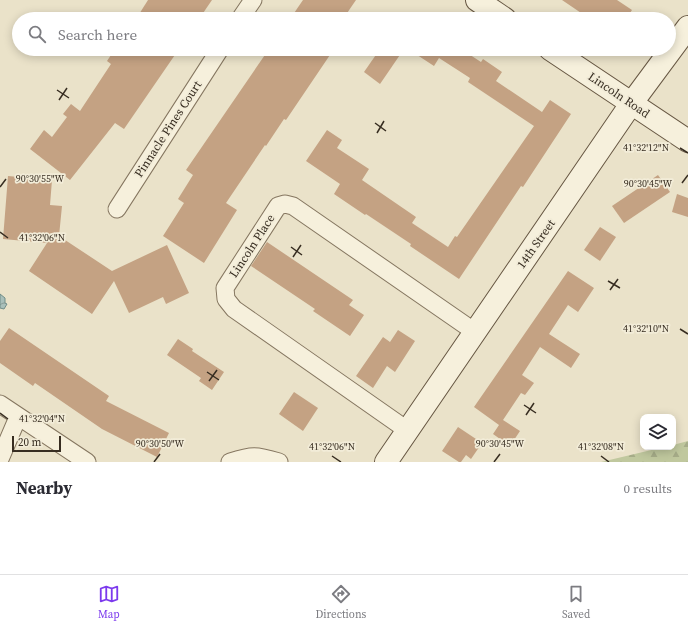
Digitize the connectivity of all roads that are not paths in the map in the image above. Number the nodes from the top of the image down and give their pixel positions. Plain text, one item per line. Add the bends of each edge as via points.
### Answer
1 (253, 0) edge
2 (477, 0) edge
3 (245, 12) edge
4 (495, 12) edge
5 (688, 27) edge
6 (676, 43) edge
7 (215, 56) edge
8 (560, 56) edge
9 (667, 56) edge
10 (631, 104) junction
11 (688, 141) edge
12 (117, 209) dead end
13 (475, 332) junction
14 (0, 404) edge
15 (18, 416) junction
16 (407, 430) junction
17 (0, 459) edge
18 (87, 462) edge
19 (230, 462) edge
20 (279, 462) edge
21 (386, 462) edge

1 - 3 street
2 - 4 street
5 - 6 street, 14th Street
7 - 12 street, Pinnacle Pines Court
8 - 10 street, Lincoln Road
9 - 10 street, 14th Street
10 - 11 street, Lincoln Road
10 - 13 street, 14th Street
13 - 16 street, 14th Street
13 - 16 street, Lincoln Place via 293,206 278,206 225,288 226,299 234,309
14 - 15 street
15 - 17 street
15 - 18 street
16 - 21 street, 14th Street
19 - 20 street via 251,456

